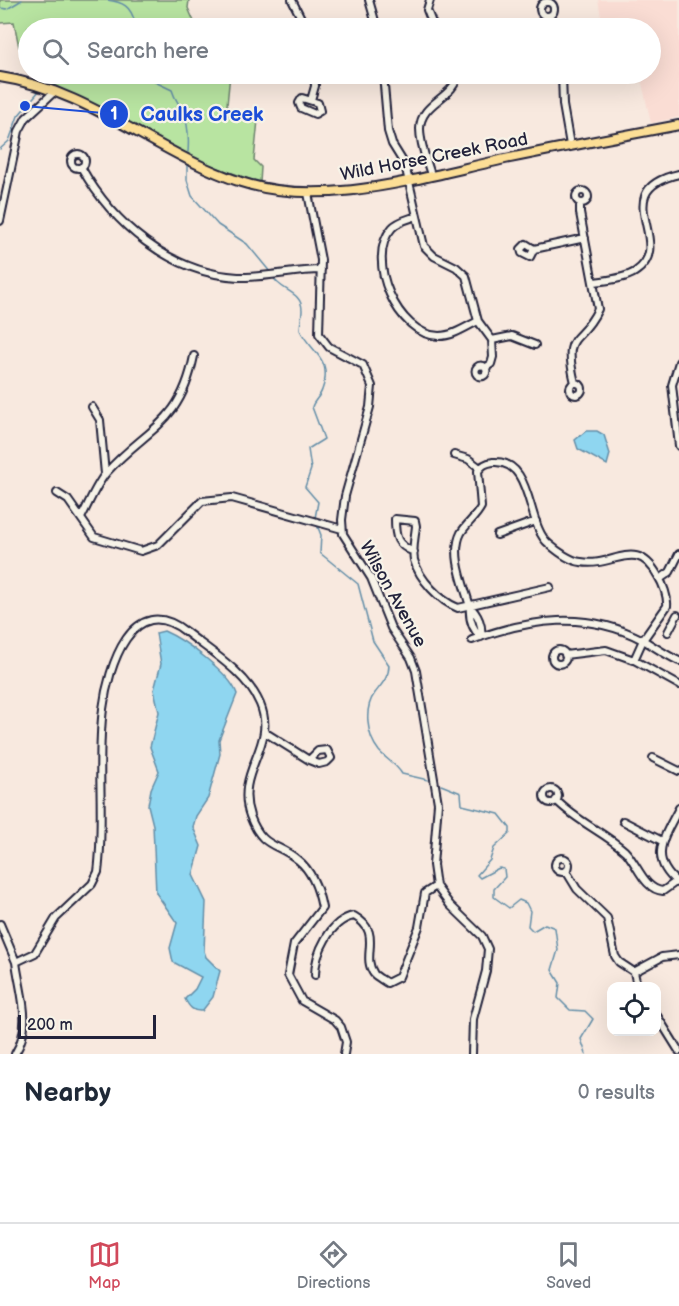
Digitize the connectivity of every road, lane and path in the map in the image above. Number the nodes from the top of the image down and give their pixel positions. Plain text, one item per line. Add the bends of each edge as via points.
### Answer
1 (292, 0) edge
2 (369, 0) edge
3 (430, 0) edge
4 (301, 18) edge
5 (374, 18) edge
6 (430, 18) edge
7 (0, 77) edge
8 (18, 80) edge
9 (36, 84) edge
10 (315, 84) edge
11 (384, 84) edge
12 (454, 84) edge
13 (562, 84) edge
14 (52, 90) junction
15 (311, 100) dead end
16 (679, 125) edge
17 (570, 145) junction
18 (81, 167) dead end
19 (679, 174) edge
20 (431, 175) junction
21 (409, 179) junction
22 (308, 193) junction
23 (580, 203) dead end
24 (417, 216) junction
25 (0, 221) edge
26 (585, 238) junction
27 (534, 249) dead end
28 (321, 270) junction
29 (595, 282) junction
30 (477, 321) junction
31 (492, 340) junction
32 (535, 345) dead end
33 (194, 356) dead end
34 (679, 362) edge
35 (486, 368) dead end
36 (575, 383) dead end
37 (92, 407) dead end
38 (679, 446) edge
39 (454, 455) dead end
40 (480, 468) junction
41 (105, 474) junction
42 (57, 493) dead end
43 (81, 518) junction
44 (536, 521) junction
45 (342, 529) junction
46 (497, 536) dead end
47 (414, 552) junction
48 (679, 554) edge
49 (660, 579) junction
50 (550, 587) dead end
51 (470, 607) junction
52 (666, 610) junction
53 (678, 613) edge
54 (668, 632) dead end
55 (481, 637) junction
56 (472, 640) dead end
57 (643, 640) junction
58 (565, 654) dead end
59 (634, 660) junction
60 (679, 661) edge
61 (679, 686) edge
62 (266, 733) junction
63 (653, 758) dead end
64 (309, 760) dead end
65 (679, 771) edge
66 (556, 800) dead end
67 (679, 808) edge
68 (623, 821) dead end
69 (662, 841) junction
70 (566, 871) dead end
71 (678, 882) edge
72 (436, 886) junction
73 (0, 924) edge
74 (679, 955) edge
75 (16, 962) junction
76 (634, 972) junction
77 (315, 975) dead end
78 (636, 982) edge
79 (661, 1021) edge
80 (679, 1051) edge
81 (15, 1054) edge
82 (344, 1054) edge
83 (472, 1054) edge

1 - 4 street
2 - 5 street
3 - 6 street via 427,10
7 - 8 main road, Wild Horse Creek Road
9 - 14 main road, Wild Horse Creek Road
10 - 15 street
11 - 21 street via 388,131
12 - 20 street via 426,111 421,123 420,139
13 - 17 street
14 - 22 main road, Wild Horse Creek Road via 222,175 264,189
14 - 25 street via 19,131
16 - 17 main road, Wild Horse Creek Road
17 - 20 main road, Wild Horse Creek Road
18 - 28 street via 119,220 162,253 224,275
19 - 29 street via 657,181 645,199 643,215 652,248 647,261 631,274
20 - 21 main road, Wild Horse Creek Road
21 - 22 main road, Wild Horse Creek Road via 363,189
21 - 24 street
22 - 28 street, Wilson Avenue
23 - 26 street
24 - 30 street via 426,250 466,276
24 - 30 street via 392,227 382,257 384,280 405,321 417,330 437,336
26 - 27 street
26 - 29 street
28 - 45 street, Wilson Avenue via 321,338 329,347 363,365 372,386 367,420 345,496
29 - 36 street via 598,309 569,351
30 - 31 street
31 - 32 street via 512,336
31 - 35 street via 493,357
33 - 41 street via 173,410
34 - 38 street via 672,385
37 - 41 street via 100,420
39 - 40 street
40 - 44 street via 486,463 500,462 513,468
40 - 51 street via 481,507 458,541
41 - 43 street
42 - 43 street via 68,500
43 - 45 street via 94,537 141,550 158,545 207,499 232,498
44 - 46 street
44 - 49 street via 549,544 577,562 637,555 650,562
45 - 72 street, Wilson Avenue via 348,546 371,578 391,628 416,671 438,803 433,865
47 - 47 street via 415,521 396,519 395,536 399,544
47 - 51 street via 426,582 440,597 458,608
48 - 49 street via 670,572
49 - 52 street via 668,602
50 - 51 street
51 - 55 street via 476,612
52 - 53 street
52 - 57 street
53 - 54 street
55 - 56 street
55 - 57 street via 551,619 597,623
57 - 59 street
57 - 60 street
58 - 59 street via 606,650
59 - 61 street
62 - 64 street
62 - 75 street via 264,715 247,683 179,626 152,620 130,631 117,656 102,711 98,872 92,884 56,918 35,953
62 - 82 street via 247,778 245,791 251,817 272,847 303,865 322,908 294,944 288,975 302,1001 341,1027 346,1042
63 - 65 street
66 - 71 street via 625,852 654,889 663,891
67 - 69 street
68 - 69 street
69 - 71 street via 661,858
70 - 76 street via 577,889 607,918 615,956
72 - 77 street via 425,893 419,927 395,981 387,983 375,974 369,932 354,916 345,917 334,928 315,959
72 - 83 street via 482,936 488,950 473,1019
73 - 75 street
74 - 76 street via 662,957
75 - 81 street via 24,1021 21,1044
76 - 78 street
79 - 80 street

